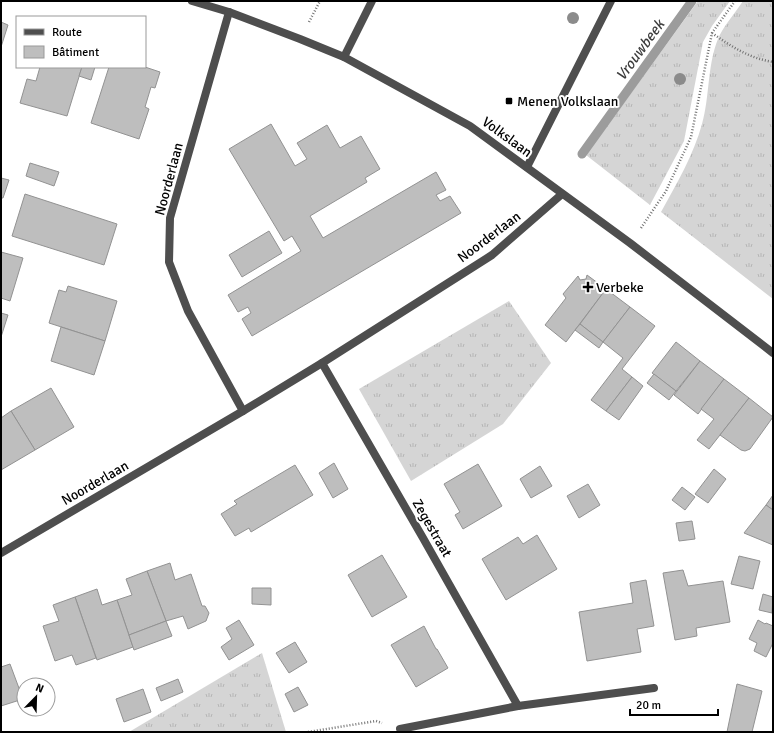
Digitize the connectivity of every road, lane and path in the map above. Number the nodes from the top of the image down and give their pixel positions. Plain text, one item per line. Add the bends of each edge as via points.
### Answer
1 (192, 1) edge
2 (372, 1) edge
3 (611, 1) edge
4 (736, 1) edge
5 (229, 12) junction
6 (712, 33) junction
7 (344, 57) junction
8 (773, 62) edge
9 (527, 167) junction
10 (562, 194) junction
11 (630, 243) junction
12 (773, 353) edge
13 (322, 363) junction
14 (244, 411) junction
15 (1, 553) edge
16 (654, 688) dead end
17 (518, 706) junction
18 (400, 729) joint
19 (308, 732) edge

1 - 5 street, Volkslaan
2 - 7 street
3 - 9 street
4 - 6 path
5 - 7 street, Volkslaan
5 - 14 street, Noorderlaan via 170,218 169,262 188,311
6 - 8 path via 748,56
6 - 11 path via 691,137 666,191
7 - 9 street, Volkslaan via 470,126
9 - 10 street, Volkslaan
10 - 11 street, Volkslaan
10 - 13 street, Noorderlaan via 492,255
11 - 12 street, Volkslaan
13 - 14 street, Noorderlaan
13 - 17 street, Zegestraat
14 - 15 street, Noorderlaan
16 - 17 street
17 - 18 street
18 - 19 path via 376,721

